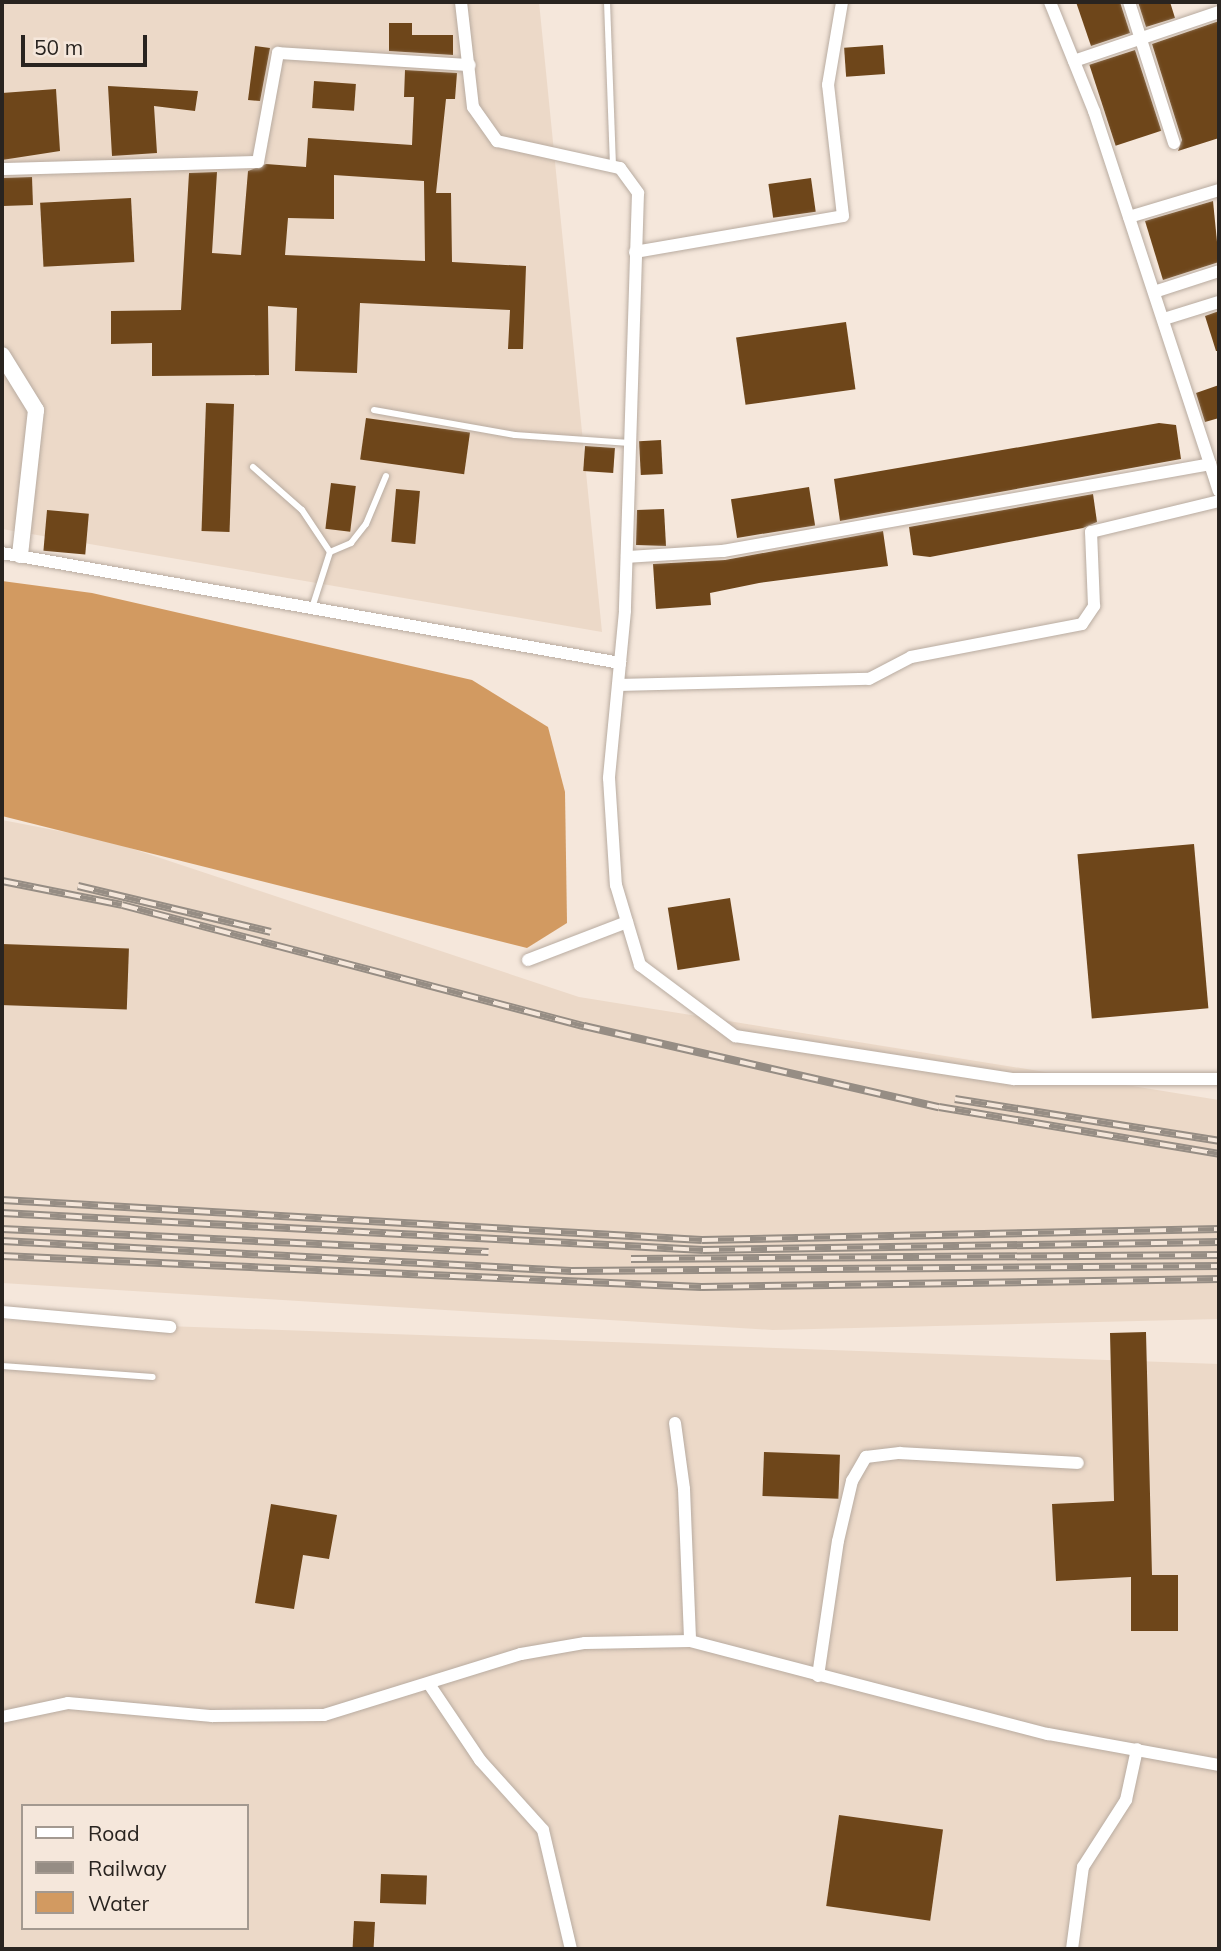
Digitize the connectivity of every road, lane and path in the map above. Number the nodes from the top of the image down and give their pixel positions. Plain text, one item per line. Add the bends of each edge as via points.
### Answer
1 (461, 2) edge
2 (607, 2) edge
3 (842, 2) edge
4 (1050, 2) edge
5 (1129, 2) edge
6 (1219, 12) edge
7 (1140, 37) junction
8 (1074, 61) junction
9 (470, 65) junction
10 (1174, 143) dead end
11 (612, 166) junction
12 (2, 169) edge
13 (1219, 190) edge
14 (1129, 217) junction
15 (635, 253) junction
16 (1219, 271) edge
17 (1154, 292) junction
18 (1219, 302) edge
19 (1164, 319) junction
20 (2, 355) edge
21 (373, 410) dead end
22 (630, 443) junction
23 (1210, 464) junction
24 (253, 467) dead end
25 (386, 476) dead end
26 (1219, 488) edge
27 (1219, 501) edge
28 (330, 552) junction
29 (2, 553) edge
30 (20, 555) junction
31 (627, 557) junction
32 (312, 608) junction
33 (620, 663) junction
34 (618, 685) junction
35 (627, 922) junction
36 (528, 960) dead end
37 (1219, 1079) edge
38 (2, 1312) edge
39 (170, 1326) dead end
40 (2, 1366) edge
41 (153, 1377) dead end
42 (675, 1423) dead end
43 (1078, 1463) dead end
44 (690, 1641) junction
45 (818, 1676) junction
46 (429, 1684) junction
47 (2, 1717) edge
48 (1137, 1749) junction
49 (1219, 1765) edge
50 (571, 1949) edge
51 (1072, 1949) edge

1 - 9 street
2 - 11 lane
3 - 15 street via 828,85 843,216
4 - 8 street
5 - 7 street
6 - 7 street
7 - 8 street
7 - 10 street
8 - 14 street
9 - 11 street via 473,107 497,141
9 - 12 street via 278,53 260,161
11 - 15 street via 638,193
13 - 14 street
14 - 17 street
15 - 22 street
16 - 17 street
17 - 19 street
18 - 19 street
19 - 23 street
20 - 30 street via 36,410
21 - 22 lane via 515,435
22 - 31 street
23 - 26 street
23 - 31 street via 723,551
24 - 28 lane via 302,510
25 - 28 lane via 366,524 351,543
27 - 34 street via 1091,532 1094,606 1082,624 911,657 869,679
28 - 32 lane
29 - 30 street
30 - 32 street
31 - 33 street
32 - 33 street
33 - 34 street
34 - 35 street via 609,778 616,885
35 - 36 street
35 - 37 street via 640,965 735,1036 1014,1079
38 - 39 street
40 - 41 lane
42 - 44 street via 684,1489
43 - 45 street via 900,1452 866,1457 852,1481 838,1541
44 - 45 street
44 - 46 street via 547,1649
45 - 48 street
46 - 47 street via 324,1715 212,1716 68,1703
46 - 50 street via 480,1760 543,1830
48 - 49 street
48 - 51 street via 1126,1800 1083,1867

